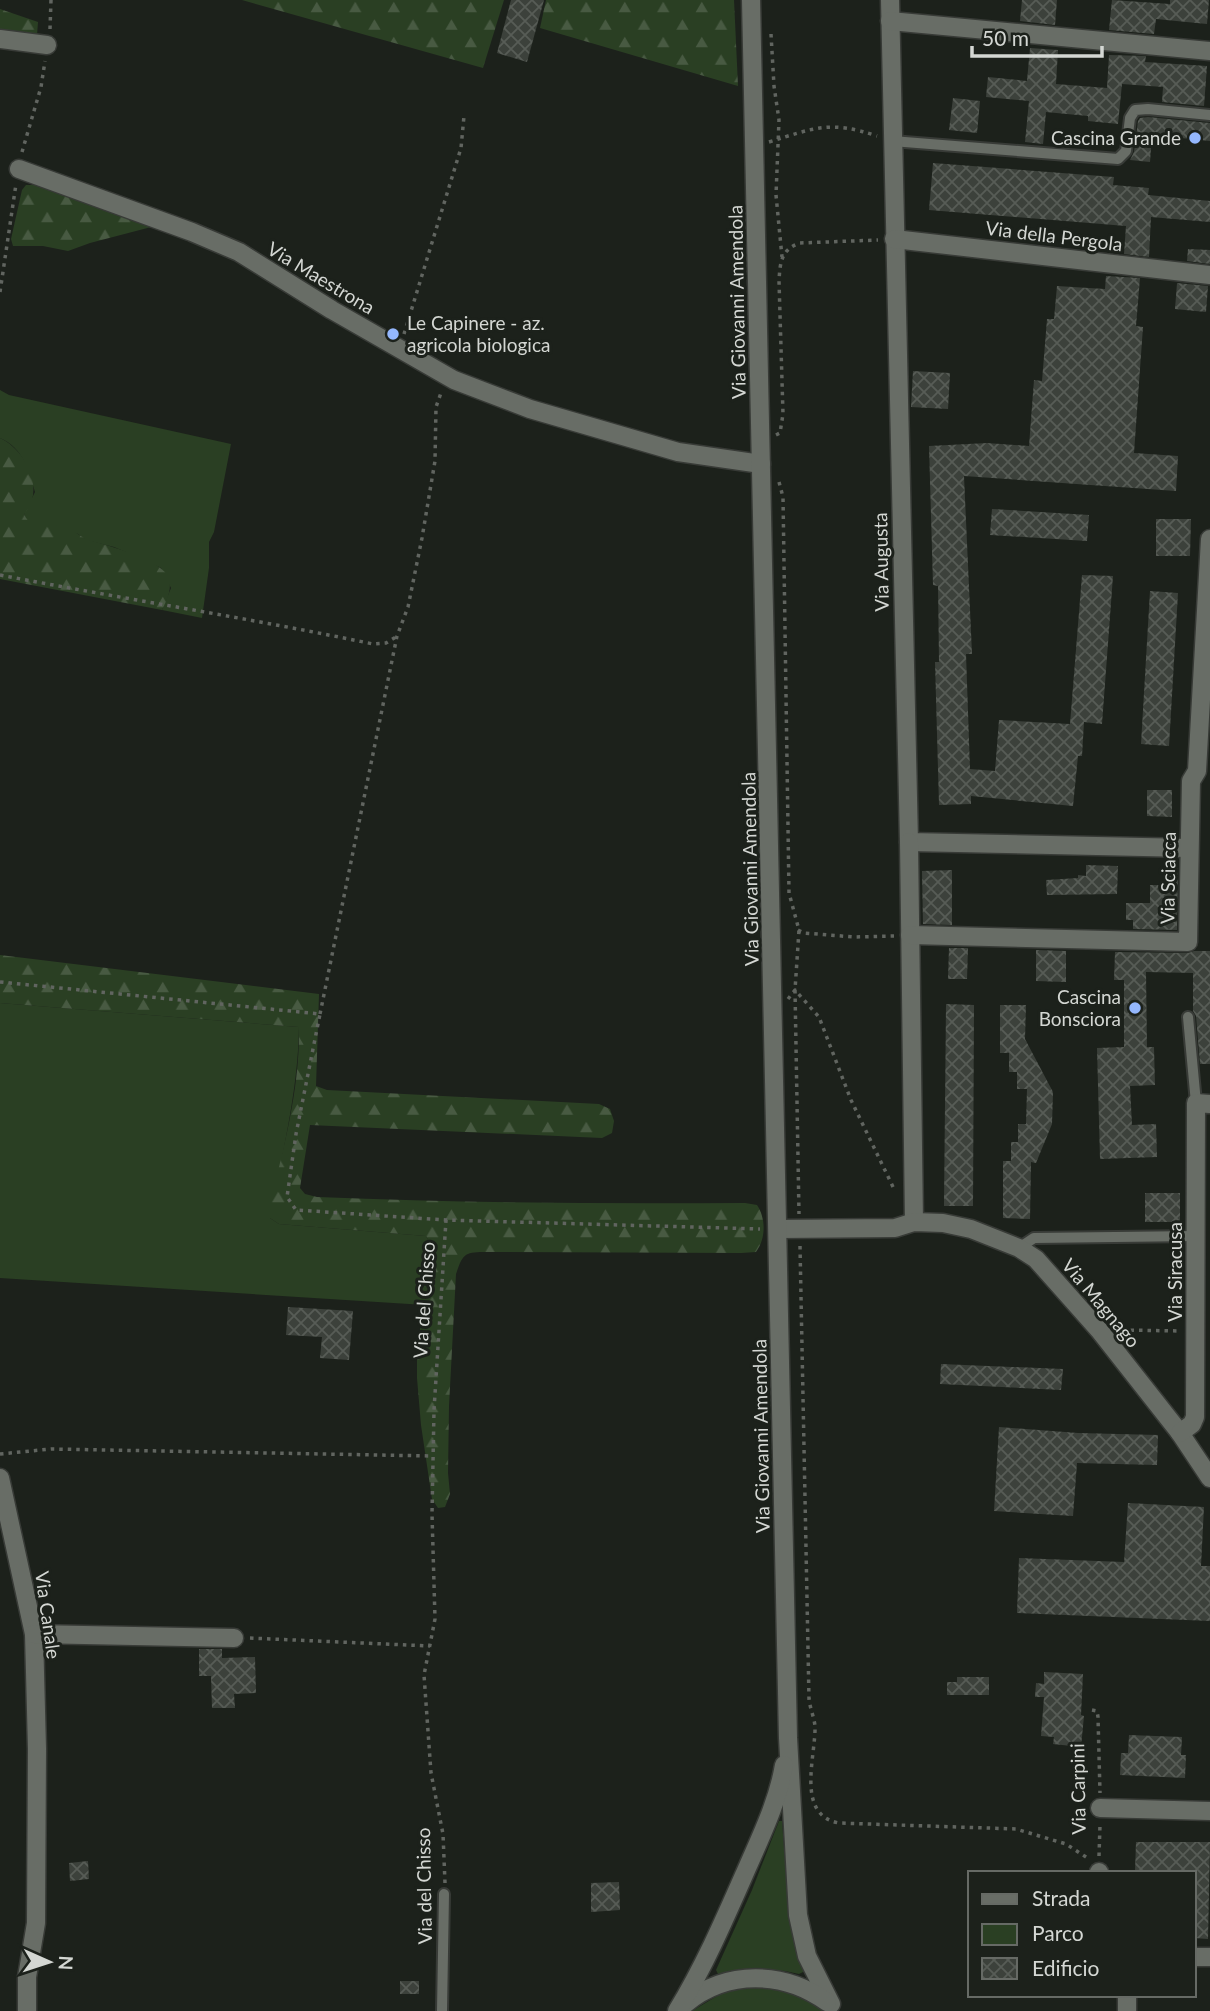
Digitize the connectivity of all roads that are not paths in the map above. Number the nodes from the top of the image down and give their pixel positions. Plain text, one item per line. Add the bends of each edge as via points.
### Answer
1 (751, 0) edge
2 (890, 0) edge
3 (890, 21) junction
4 (0, 39) edge
5 (47, 45) road end
6 (1210, 51) edge
7 (1210, 115) edge
8 (892, 141) junction
9 (19, 169) road end
10 (894, 239) junction
11 (1210, 275) edge
12 (761, 464) junction
13 (1210, 539) edge
14 (1203, 772) edge
15 (909, 842) junction
16 (1189, 848) junction
17 (910, 935) junction
18 (1188, 1017) dead end
19 (1203, 1103) edge
20 (914, 1222) junction
21 (778, 1229) junction
22 (1196, 1236) junction
23 (1019, 1248) junction
24 (1203, 1331) edge
25 (1180, 1433) junction
26 (0, 1478) edge
27 (1210, 1478) edge
28 (34, 1634) junction
29 (234, 1637) road end
30 (788, 1738) junction
31 (1100, 1808) road end
32 (1210, 1811) edge
33 (444, 1894) road end
34 (834, 2008) edge
35 (27, 2011) edge
36 (442, 2011) edge
37 (678, 2011) edge

1 - 12 street, Via Giovanni Amendola
2 - 3 street, Via Augusta
3 - 6 street
3 - 8 street, Via Augusta
4 - 5 street
7 - 8 lane via 1135,110 1126,151 1118,159
8 - 10 street, Via Augusta
9 - 12 street, Via Maestrona via 239,252 454,380 530,409 678,452
10 - 11 street, Via della Pergola
10 - 15 street, Via Augusta
12 - 21 street, Via Giovanni Amendola
13 - 14 street, Via Sciacca
14 - 16 street, Via Sciacca via 1191,780
15 - 16 street
15 - 17 street
16 - 17 street, Via Sciacca via 1188,942
17 - 20 street
18 - 19 lane, Via Siracusa
19 - 22 street, Via Siracusa
20 - 21 street, Via Magnago via 895,1228
20 - 23 street, Via Magnago via 960,1226
21 - 30 street, Via Giovanni Amendola
22 - 23 lane via 1034,1238
22 - 24 street, Via Siracusa
23 - 25 street, Via Magnago via 1036,1259 1099,1330
24 - 25 street, Via Siracusa via 1195,1417
25 - 27 street, Via Magnago
26 - 28 street, Via Canale
28 - 29 street
28 - 35 street, Via Canale via 36,1923
30 - 34 street, Via Giovanni Amendola via 799,1922 807,1956
30 - 37 street, Via Giovanni Amendola via 780,1784 764,1830 709,1955
31 - 32 street
33 - 36 lane, Via del Chisso
34 - 37 street, Via Giovanni Amendola via 802,1986 751,1978 718,1985

